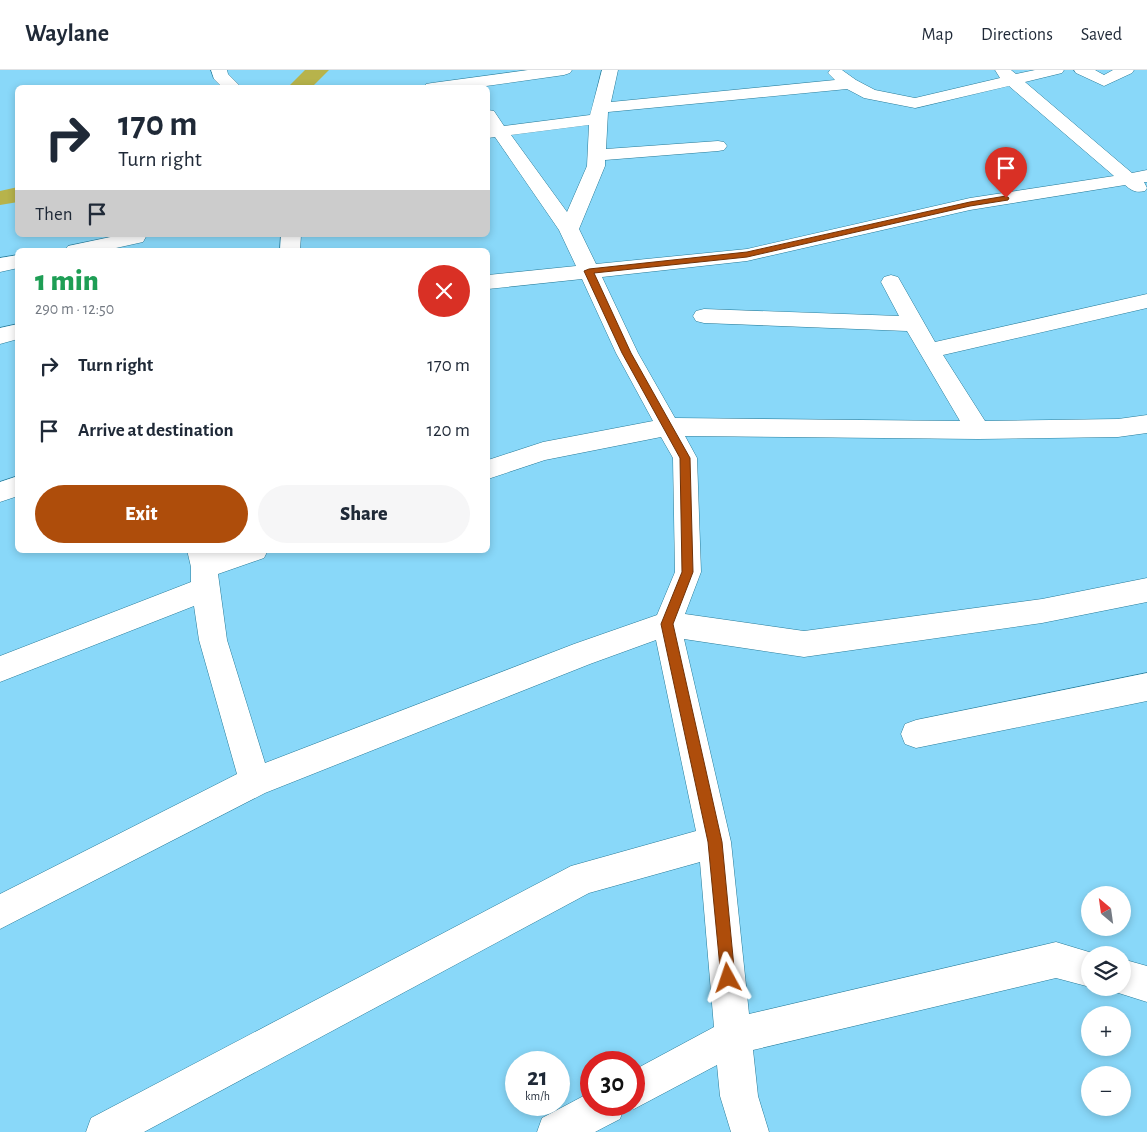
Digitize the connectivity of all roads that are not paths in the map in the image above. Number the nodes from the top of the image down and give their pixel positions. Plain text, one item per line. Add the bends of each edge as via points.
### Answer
1 (219, 70) edge
2 (450, 70) edge
3 (564, 70) edge
4 (610, 70) edge
5 (832, 70) edge
6 (1056, 70) edge
7 (1082, 70) edge
8 (1126, 70) edge
9 (1007, 75) edge
10 (850, 84) junction
11 (230, 85) edge
12 (463, 85) edge
13 (599, 114) junction
14 (491, 126) edge
15 (718, 146) dead end
16 (596, 155) junction
17 (1138, 177) edge
18 (1147, 194) edge
19 (569, 230) junction
20 (136, 237) edge
21 (85, 248) edge
22 (15, 262) edge
23 (0, 265) edge
24 (589, 271) junction
25 (490, 282) edge
26 (891, 282) dead end
27 (1147, 302) edge
28 (704, 316) dead end
29 (914, 324) junction
30 (15, 332) edge
31 (0, 336) edge
32 (929, 351) junction
33 (1147, 424) edge
34 (668, 427) junction
35 (978, 430) junction
36 (490, 469) edge
37 (15, 487) edge
38 (0, 492) edge
39 (247, 553) edge
40 (203, 569) edge
41 (1147, 590) edge
42 (667, 624) junction
43 (0, 669) edge
44 (1147, 687) edge
45 (916, 734) dead end
46 (255, 782) junction
47 (715, 842) junction
48 (0, 912) edge
49 (1081, 966) edge
50 (1131, 980) edge
51 (1147, 984) edge
52 (734, 1036) junction
53 (645, 1084) edge
54 (586, 1116) edge
55 (104, 1132) edge
56 (556, 1132) edge
57 (750, 1132) edge

1 - 11 street via 220,76
2 - 12 street
3 - 12 street
4 - 13 street
5 - 10 street
6 - 9 street
7 - 8 street via 1104,81
9 - 10 street via 915,102 870,94
9 - 17 street
10 - 13 street via 710,96
13 - 14 street
13 - 16 street
14 - 19 street
15 - 16 street
16 - 19 street via 596,166
17 - 18 street
17 - 24 street via 970,204 747,255
19 - 24 street
20 - 21 street
22 - 23 street
24 - 25 street
24 - 34 street via 627,353
26 - 29 street
27 - 32 street
28 - 29 street
29 - 32 street
30 - 31 street
32 - 35 street
33 - 35 street via 1118,428
34 - 35 street
34 - 36 street via 543,452
34 - 42 street via 685,458 688,572
37 - 38 street
39 - 40 street
40 - 43 street
40 - 46 street via 213,640
41 - 42 street via 1042,611 804,644
42 - 46 street
42 - 47 street
44 - 45 street
46 - 48 street
47 - 52 street
47 - 55 street via 583,878
49 - 52 street via 1056,960
50 - 51 street
52 - 53 street
52 - 57 street via 739,1096
54 - 56 street

